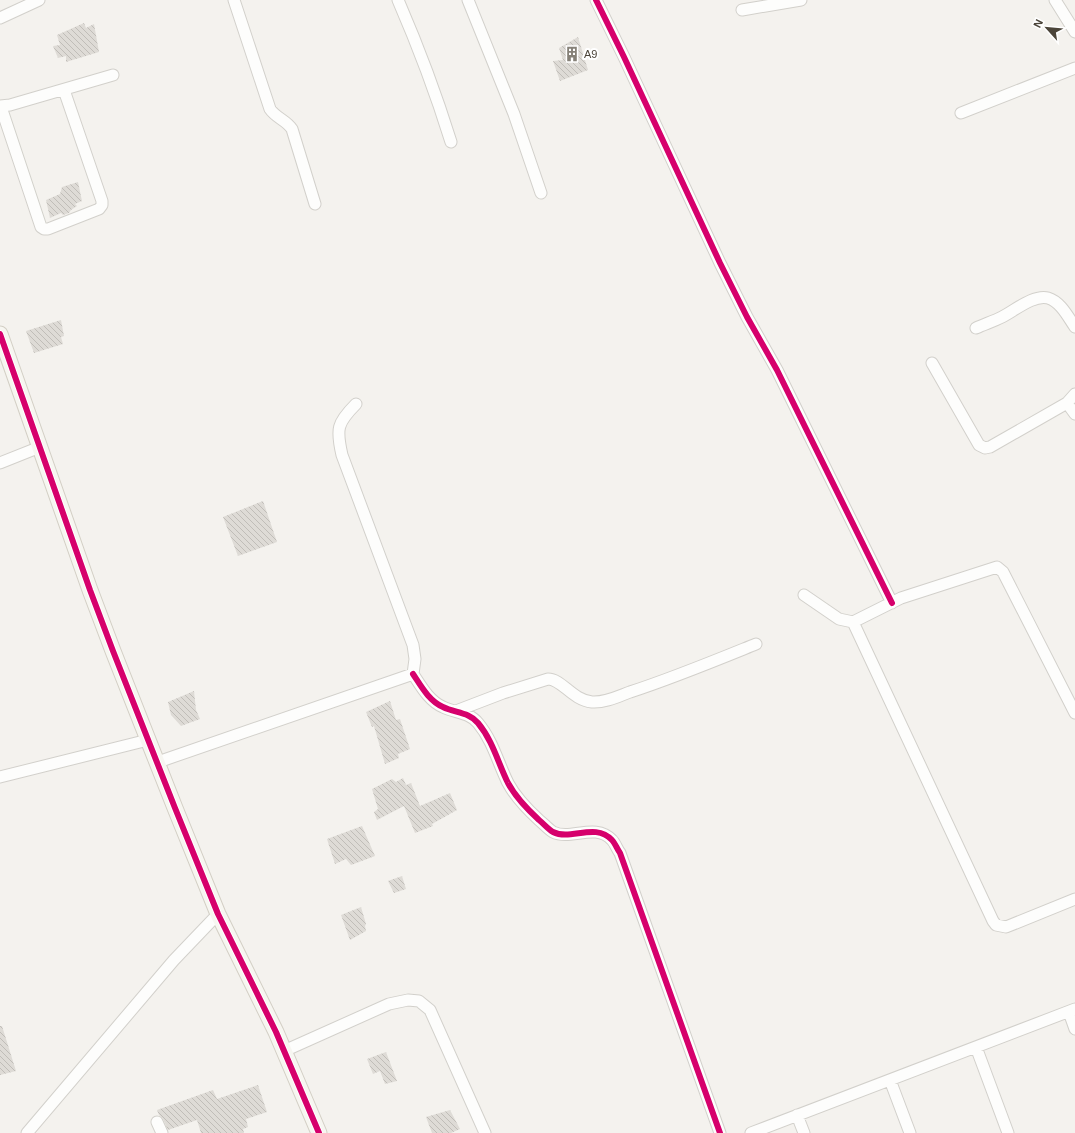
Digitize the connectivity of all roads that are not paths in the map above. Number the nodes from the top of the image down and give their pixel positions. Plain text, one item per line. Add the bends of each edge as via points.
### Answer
1 (39, 0) edge
2 (234, 0) edge
3 (398, 0) edge
4 (468, 0) edge
5 (596, 0) edge
6 (801, 0) edge
7 (1056, 0) edge
8 (742, 10) dead end
9 (0, 18) edge
10 (1075, 32) edge
11 (1075, 68) edge
12 (113, 75) dead end
13 (64, 90) junction
14 (0, 107) edge
15 (961, 113) dead end
16 (451, 142) dead end
17 (541, 192) dead end
18 (315, 204) dead end
19 (1075, 327) edge
20 (976, 328) dead end
21 (0, 334) edge
22 (4, 356) edge
23 (932, 363) dead end
24 (1075, 394) edge
25 (1067, 403) junction
26 (356, 404) dead end
27 (1075, 414) edge
28 (40, 447) junction
29 (0, 463) edge
30 (804, 595) dead end
31 (892, 603) junction
32 (853, 622) junction
33 (756, 644) dead end
34 (413, 674) junction
35 (456, 711) junction
36 (1075, 713) edge
37 (148, 740) junction
38 (158, 762) junction
39 (0, 776) edge
40 (1075, 899) edge
41 (218, 914) junction
42 (1072, 1011) edge
43 (1075, 1029) edge
44 (976, 1047) junction
45 (284, 1052) junction
46 (890, 1080) junction
47 (797, 1115) junction
48 (157, 1122) dead end
49 (28, 1133) edge
50 (162, 1133) edge
51 (319, 1133) edge
52 (485, 1133) edge
53 (720, 1133) edge
54 (751, 1133) edge
55 (804, 1133) edge
56 (910, 1133) edge
57 (1008, 1133) edge

1 - 9 street
2 - 18 street via 270,109 292,129
3 - 16 street via 438,100
4 - 17 street via 514,114
5 - 31 street via 720,263 777,370
6 - 8 street
7 - 10 street
11 - 15 street
12 - 13 street
13 - 14 street
13 - 14 street via 102,205 99,209 48,229 41,227
19 - 20 street via 1060,306 1047,298 1040,298
21 - 22 street
22 - 28 street
23 - 25 street via 982,447 990,447
24 - 25 street
25 - 27 street
26 - 34 street via 344,416 339,427 342,455 413,645
28 - 29 street
28 - 37 street via 93,597
30 - 32 street via 839,620
31 - 32 street
31 - 36 street via 997,567 1003,572
32 - 40 street via 996,925 1006,927
33 - 35 street via 601,702 583,700 553,679 503,693
34 - 35 street via 432,700
34 - 38 street
35 - 53 street via 467,714 478,722 490,741 513,792 531,813 554,832 565,834 590,831 612,839 620,853
37 - 38 street
37 - 39 street
38 - 41 street
41 - 45 street
41 - 49 street via 174,960
42 - 43 street
42 - 44 street
44 - 46 street
44 - 57 street
45 - 51 street
45 - 52 street via 389,1004 408,1000 419,1001 430,1010
46 - 47 street
46 - 56 street
47 - 54 street
47 - 55 street
48 - 50 street

